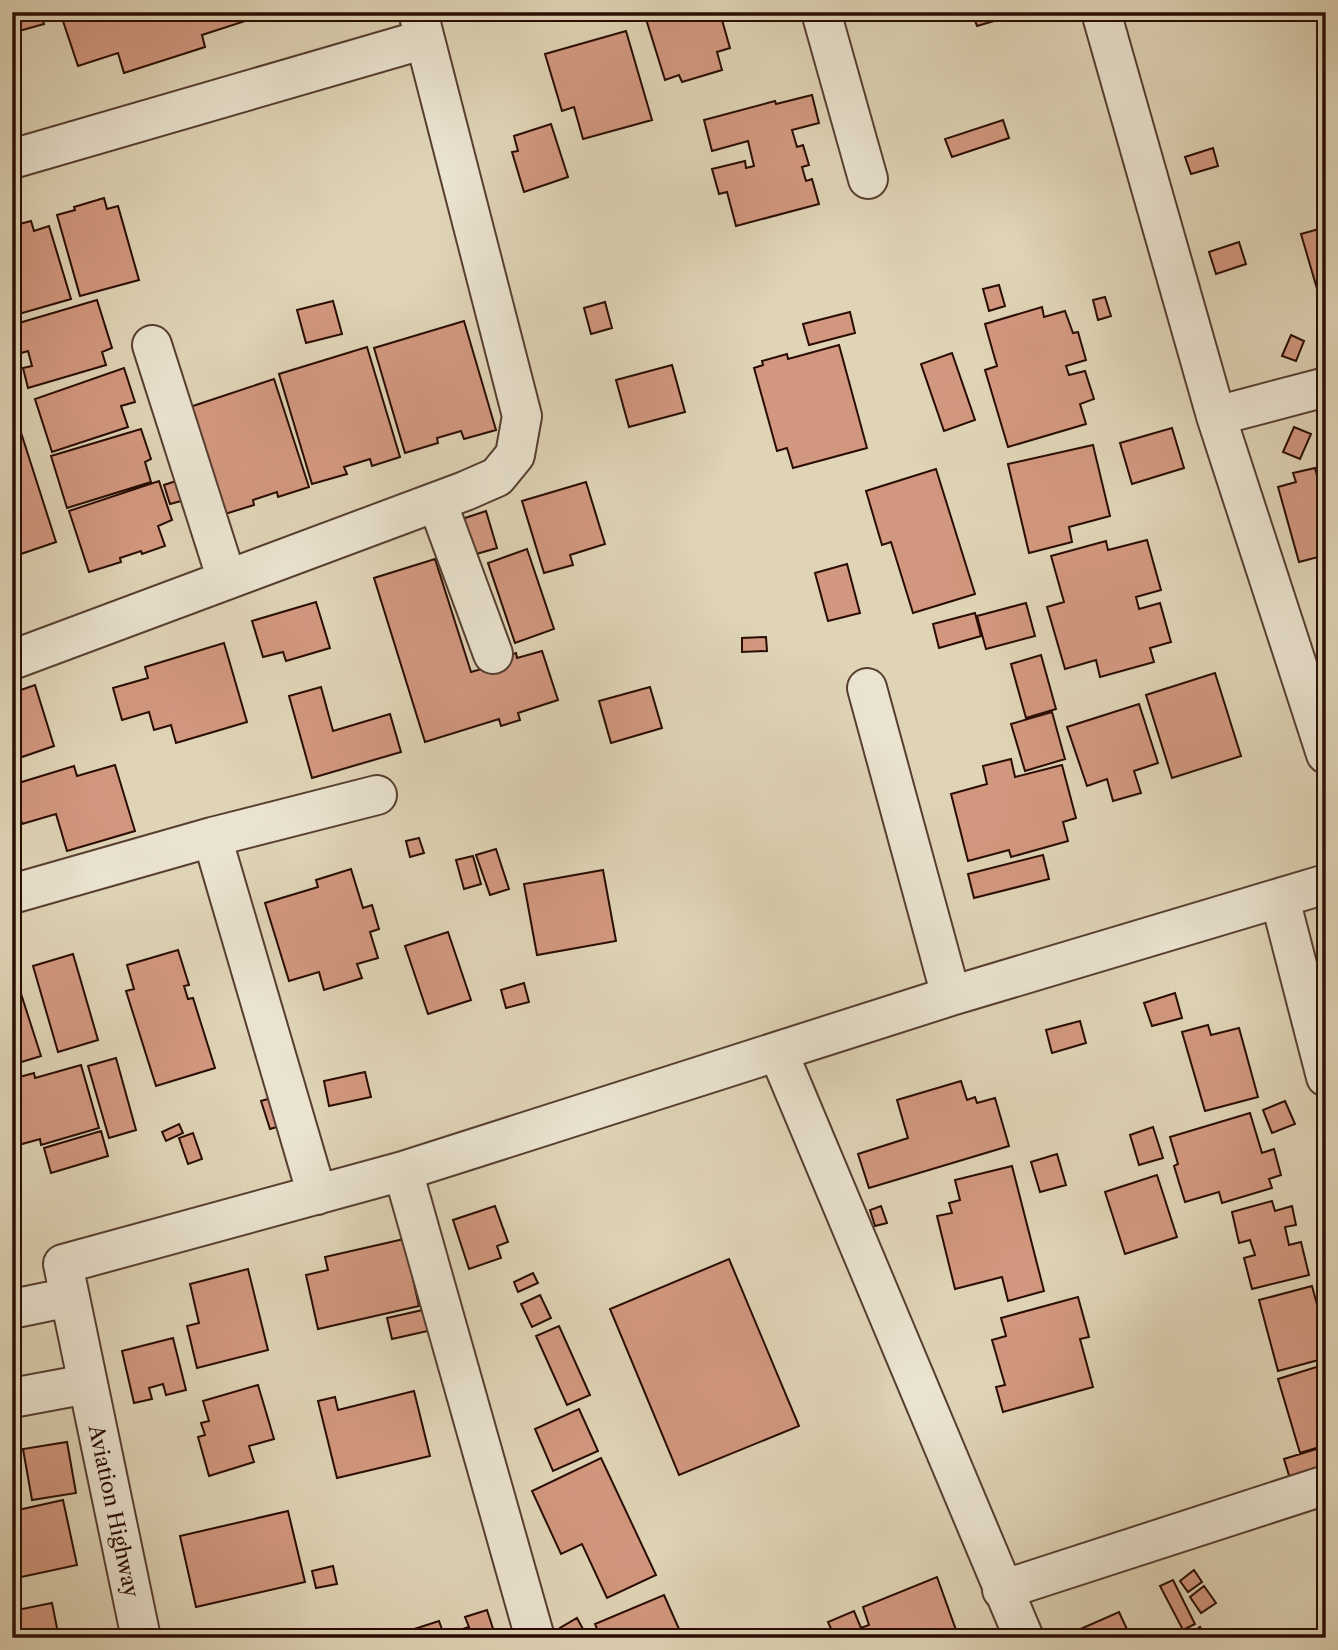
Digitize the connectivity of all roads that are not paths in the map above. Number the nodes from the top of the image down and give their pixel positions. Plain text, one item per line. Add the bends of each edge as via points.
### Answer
1 (821, 12) edge
2 (1101, 12) edge
3 (421, 26) edge
4 (12, 159) edge
5 (868, 179) dead end
6 (152, 345) dead end
7 (1326, 387) edge
8 (1216, 416) junction
9 (437, 502) junction
10 (227, 580) junction
11 (493, 654) dead end
12 (12, 660) edge
13 (867, 688) dead end
14 (1326, 754) edge
15 (377, 795) dead end
16 (212, 837) junction
17 (1326, 884) edge
18 (12, 894) edge
19 (1280, 899) junction
20 (951, 996) junction
21 (778, 1052) junction
22 (1326, 1077) edge
23 (403, 1171) junction
24 (317, 1195) junction
25 (67, 1280) junction
26 (12, 1309) edge
27 (87, 1384) junction
28 (12, 1398) edge
29 (1326, 1485) edge
30 (1002, 1590) junction
31 (141, 1638) edge
32 (535, 1638) edge
33 (1024, 1638) edge

1 - 5 street
2 - 8 street
3 - 4 street
3 - 9 street via 522,416 515,455 497,477
6 - 10 street
7 - 8 street
8 - 14 street
9 - 10 street
9 - 11 street
10 - 12 street
13 - 20 street
15 - 16 street
16 - 18 street
16 - 24 street
17 - 19 street
19 - 20 street
19 - 22 street
20 - 21 street
21 - 23 street
21 - 30 street
23 - 24 street
23 - 32 street
24 - 25 street
25 - 26 street
25 - 27 street, Aviation Highway
27 - 28 street
27 - 31 street, Aviation Highway
29 - 30 street
30 - 33 street

